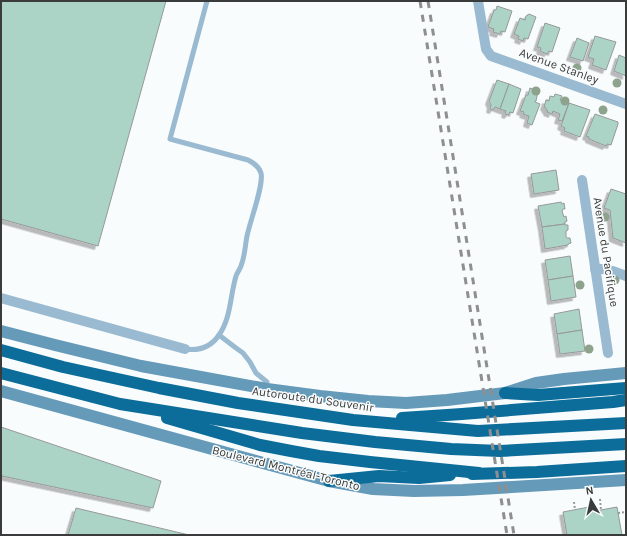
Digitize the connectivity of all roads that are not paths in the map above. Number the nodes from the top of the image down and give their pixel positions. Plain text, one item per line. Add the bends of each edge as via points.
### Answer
1 (207, 1) edge
2 (478, 1) edge
3 (626, 104) edge
4 (582, 180) dead end
5 (596, 269) junction
6 (626, 276) edge
7 (1, 298) edge
8 (1, 331) edge
9 (219, 335) junction
10 (185, 349) joint
11 (1, 350) edge
12 (608, 352) dead end
13 (1, 373) edge
14 (626, 373) edge
15 (626, 388) edge
16 (267, 389) junction
17 (1, 391) edge
18 (504, 393) junction
19 (626, 400) edge
20 (120, 404) junction
21 (353, 420) junction
22 (626, 423) edge
23 (626, 444) edge
24 (626, 466) edge
25 (479, 473) junction
26 (626, 480) edge
27 (330, 481) junction

1 - 9 lane via 170,139 248,160 261,172 243,260 236,275 226,320
2 - 3 street, Avenue Stanley via 489,54
4 - 5 street, Avenue du Pacifique
5 - 6 street
5 - 12 street, Avenue du Pacifique
7 - 10 street
8 - 16 main road via 141,366
9 - 10 lane via 212,344 202,349
9 - 16 lane via 243,354 256,373 267,382
11 - 21 highway, Autoroute du Souvenir via 63,367 159,388
13 - 20 highway
14 - 18 main road via 536,383
15 - 18 highway via 538,395
16 - 18 main road via 401,403
17 - 27 main road, Boulevard Montréal-Toronto
19 - 21 highway
20 - 23 highway via 332,437 451,449 516,450
20 - 25 highway via 260,445 291,451 363,462
21 - 22 highway, Autoroute du Souvenir via 478,431
24 - 25 highway
25 - 27 highway via 419,478 379,476
26 - 27 main road, Boulevard Montréal-Toronto via 414,492 373,489

